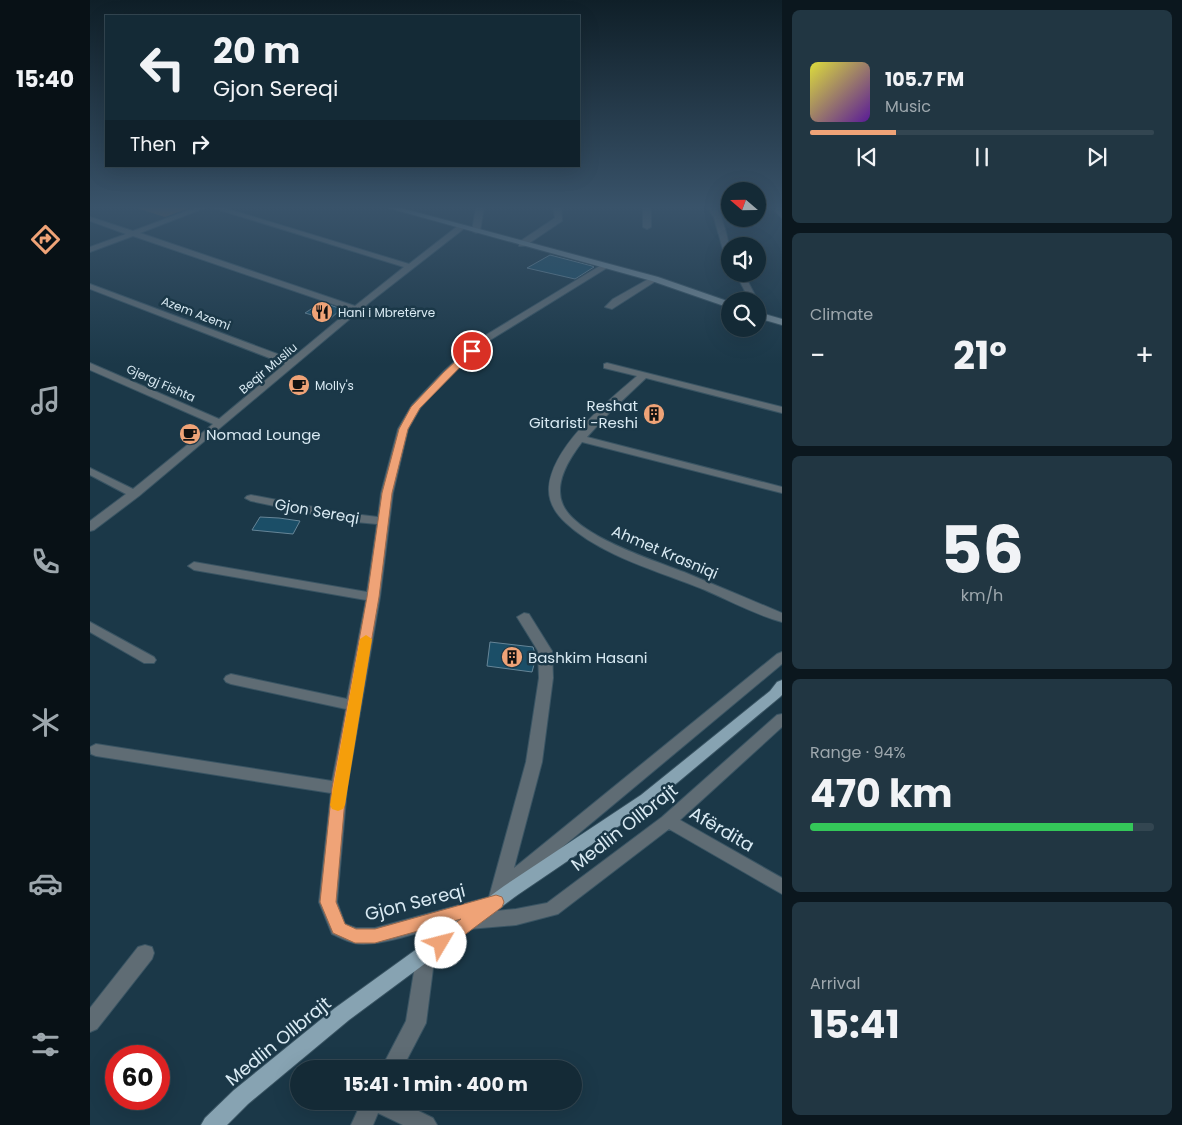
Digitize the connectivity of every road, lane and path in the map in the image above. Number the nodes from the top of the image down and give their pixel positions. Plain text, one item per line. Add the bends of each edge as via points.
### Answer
1 (211, 260) edge
2 (387, 260) edge
3 (417, 260) edge
4 (581, 260) edge
5 (408, 266) junction
6 (606, 266) junction
7 (655, 279) junction
8 (90, 286) edge
9 (721, 303) edge
10 (609, 308) dead end
11 (356, 309) junction
12 (766, 317) edge
13 (782, 322) edge
14 (292, 363) junction
15 (90, 366) edge
16 (607, 366) dead end
17 (644, 375) junction
18 (782, 410) edge
19 (221, 424) junction
20 (579, 438) junction
21 (90, 471) edge
22 (782, 490) edge
23 (135, 494) junction
24 (251, 498) dead end
25 (383, 521) junction
26 (90, 527) edge
27 (194, 566) dead end
28 (373, 597) junction
29 (524, 617) dead end
30 (782, 618) edge
31 (90, 626) edge
32 (782, 657) edge
33 (149, 660) dead end
34 (230, 679) dead end
35 (782, 685) edge
36 (355, 706) junction
37 (782, 719) edge
38 (96, 750) dead end
39 (339, 788) junction
40 (668, 822) junction
41 (782, 887) edge
42 (503, 897) junction
43 (469, 921) junction
44 (145, 953) dead end
45 (426, 953) junction
46 (90, 1023) edge
47 (396, 1060) edge
48 (370, 1110) edge
49 (394, 1110) edge
50 (212, 1125) edge
51 (362, 1125) edge
52 (426, 1125) edge

1 - 11 street
2 - 5 street
3 - 5 street, Beqir Musliu
4 - 6 street
5 - 11 street, Beqir Musliu
6 - 7 street
6 - 25 street, Gjon Sereqi via 484,340 416,407 404,429
7 - 9 street
7 - 10 street
8 - 14 street, Azem Azemi
11 - 14 street, Beqir Musliu
12 - 13 street
14 - 19 street, Beqir Musliu
15 - 19 street, Gjergj Fishta
16 - 17 street
17 - 18 street
17 - 20 street, Ahmet Krasniqi
19 - 23 street, Beqir Musliu
20 - 22 street
20 - 30 street, Ahmet Krasniqi via 563,462 555,484 557,506 575,525 611,546
21 - 23 street
23 - 26 street, Beqir Musliu
24 - 25 street, Gjon Sereqi via 344,517
25 - 28 street, Gjon Sereqi
27 - 28 street
28 - 36 street, Gjon Sereqi
29 - 42 street via 546,651 546,678 534,762
31 - 33 street
32 - 42 street, Medlin Ollbrajt via 516,876
34 - 36 street
35 - 42 main road, Medlin Ollbrajt via 647,799
36 - 39 street, Gjon Sereqi
37 - 40 street, Medlin Ollbrajt
38 - 39 street
39 - 42 street, Gjon Sereqi via 328,902 338,928 355,936 375,936
40 - 41 street, Afërdita
40 - 43 street, Medlin Ollbrajt via 552,909 516,918
42 - 43 main road, Medlin Ollbrajt
43 - 45 main road, Medlin Ollbrajt
44 - 46 street
45 - 47 street via 416,1023
45 - 50 main road, Medlin Ollbrajt via 342,1014
48 - 51 street
49 - 52 street

